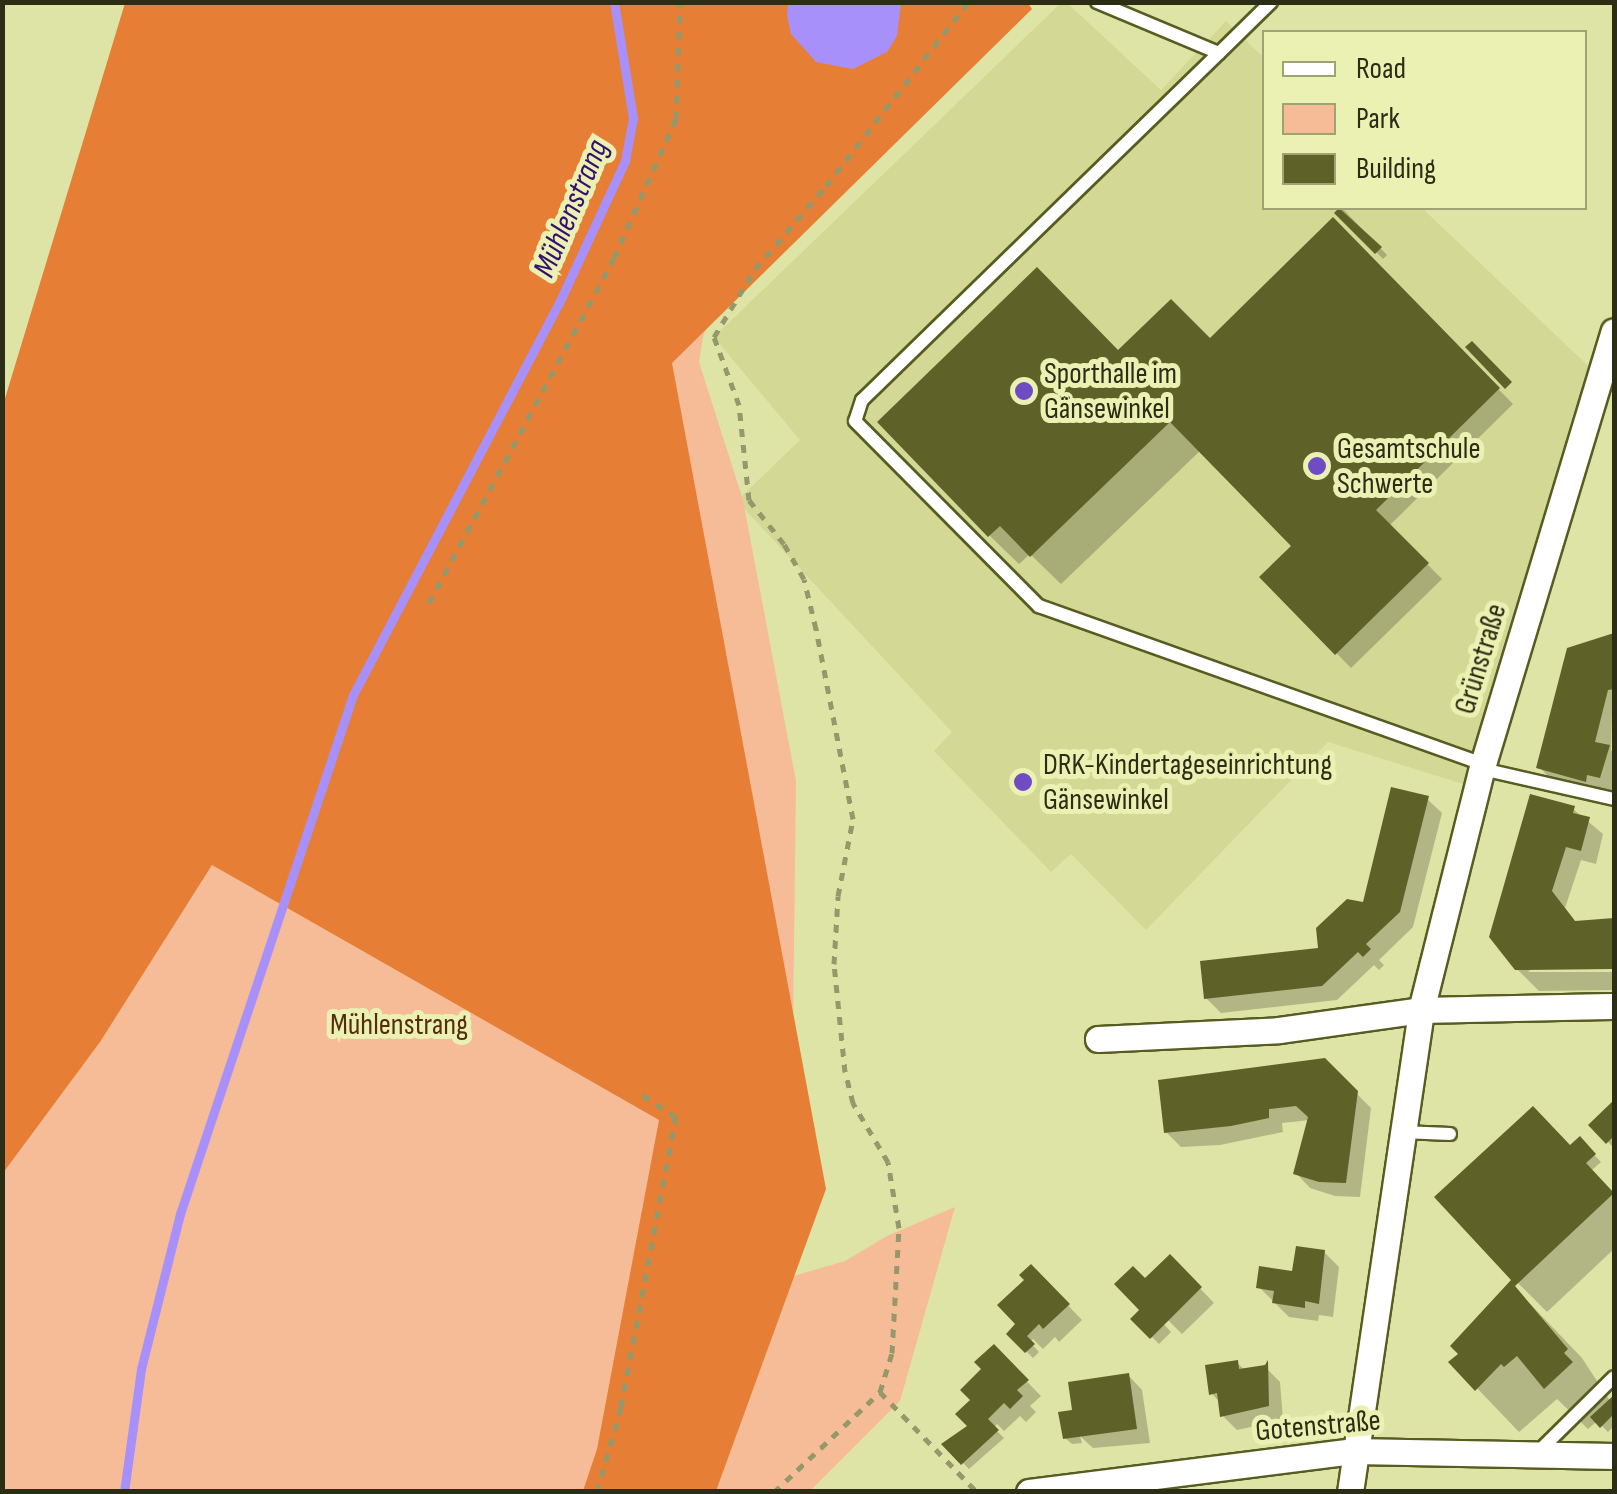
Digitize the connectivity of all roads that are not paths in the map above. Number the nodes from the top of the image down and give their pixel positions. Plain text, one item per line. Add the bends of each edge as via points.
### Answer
1 (1097, 2) edge
2 (1271, 2) edge
3 (1219, 53) junction
4 (1614, 330) edge
5 (1609, 383) edge
6 (1482, 766) junction
7 (1614, 799) edge
8 (1614, 1006) edge
9 (1421, 1010) junction
10 (1098, 1039) dead end
11 (1402, 1132) junction
12 (1450, 1134) dead end
13 (1614, 1377) edge
14 (1354, 1451) junction
15 (1537, 1453) junction
16 (1614, 1456) edge
17 (1029, 1492) edge
18 (1350, 1492) edge

1 - 3 lane
2 - 3 lane
3 - 6 lane via 862,400 854,420 1040,606
4 - 5 street, Grünstraße
5 - 6 street, Grünstraße
6 - 7 lane
6 - 9 street, Grünstraße
8 - 9 street
9 - 10 street via 1280,1030
9 - 11 street, Grünstraße
11 - 12 lane
11 - 14 street, Grünstraße
13 - 15 lane
14 - 15 street, Gotenstraße
14 - 17 street, Gotenstraße
14 - 18 street, Grünstraße
15 - 16 street, Gotenstraße

